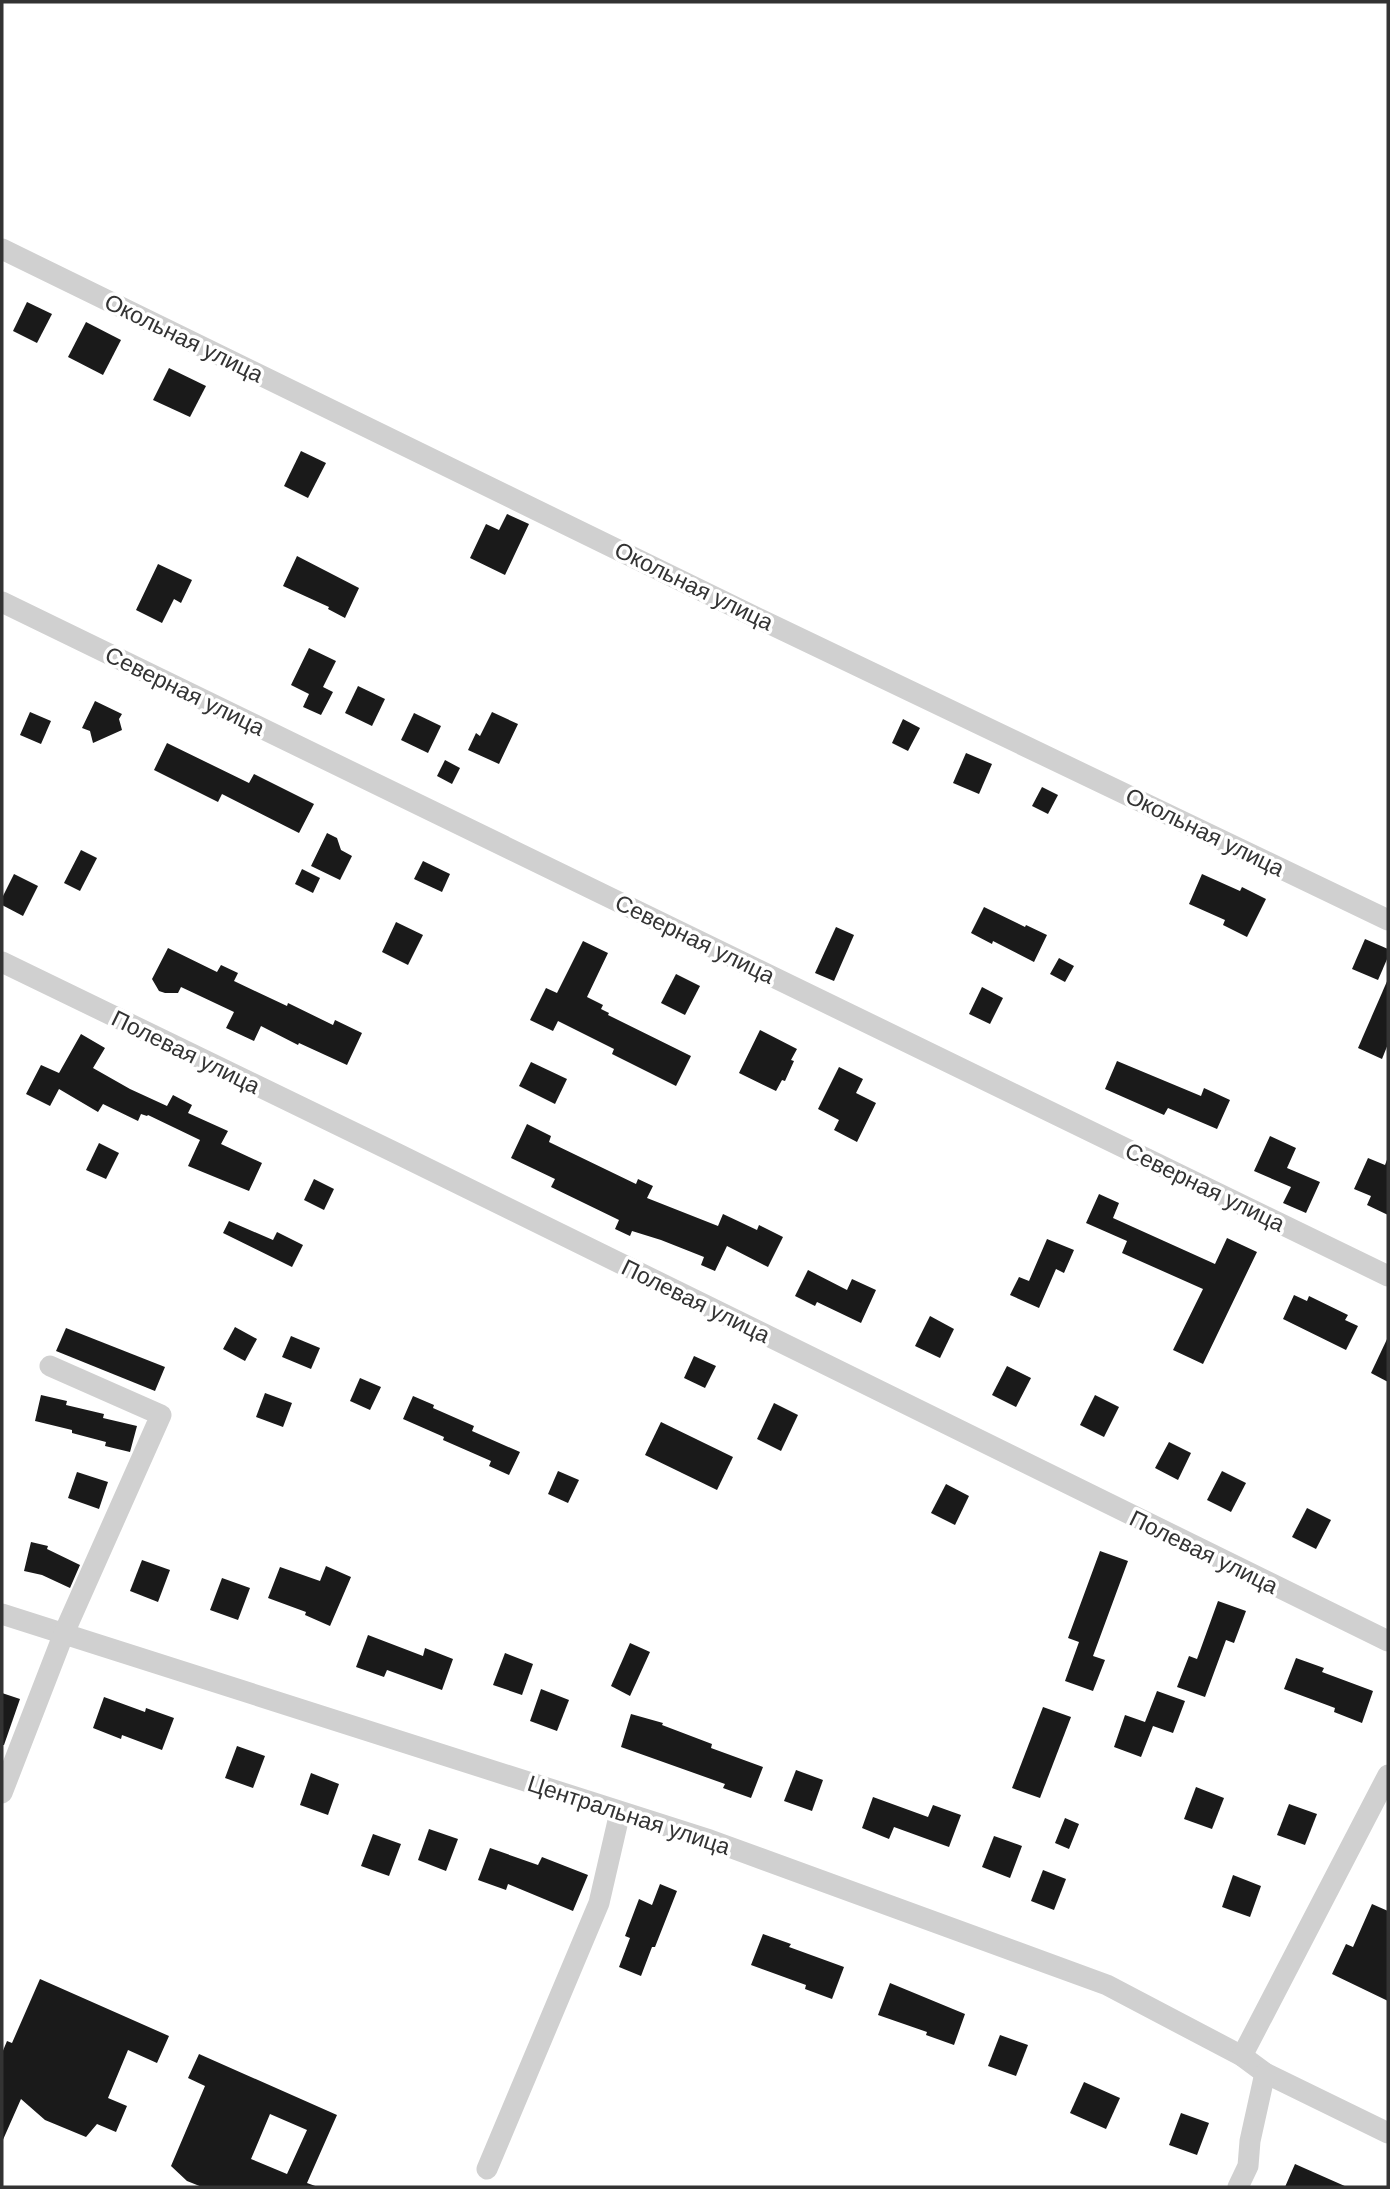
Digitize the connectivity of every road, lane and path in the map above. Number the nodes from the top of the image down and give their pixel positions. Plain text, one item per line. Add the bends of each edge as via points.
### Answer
1 (2, 249) edge
2 (2, 602) edge
3 (1388, 920) edge
4 (2, 962) edge
5 (1388, 1276) edge
6 (50, 1366) dead end
7 (2, 1614) edge
8 (64, 1633) junction
9 (1388, 1642) edge
10 (1385, 1788) edge
11 (2, 1793) edge
12 (620, 1812) junction
13 (1242, 2056) junction
14 (1265, 2073) junction
15 (1388, 2133) edge
16 (487, 2169) dead end
17 (1238, 2187) edge

1 - 3 street, Окольная улица
2 - 5 street, Северная улица
4 - 9 street, Полевая улица
6 - 8 street via 161,1415
7 - 8 street, Центральная улица
8 - 11 street
8 - 12 street, Центральная улица
10 - 13 street
12 - 13 street, Центральная улица via 710,1840 1107,1985
12 - 16 street via 598,1902
13 - 14 street, Центральная улица
14 - 15 street, Центральная улица
14 - 17 street via 1248,2166

